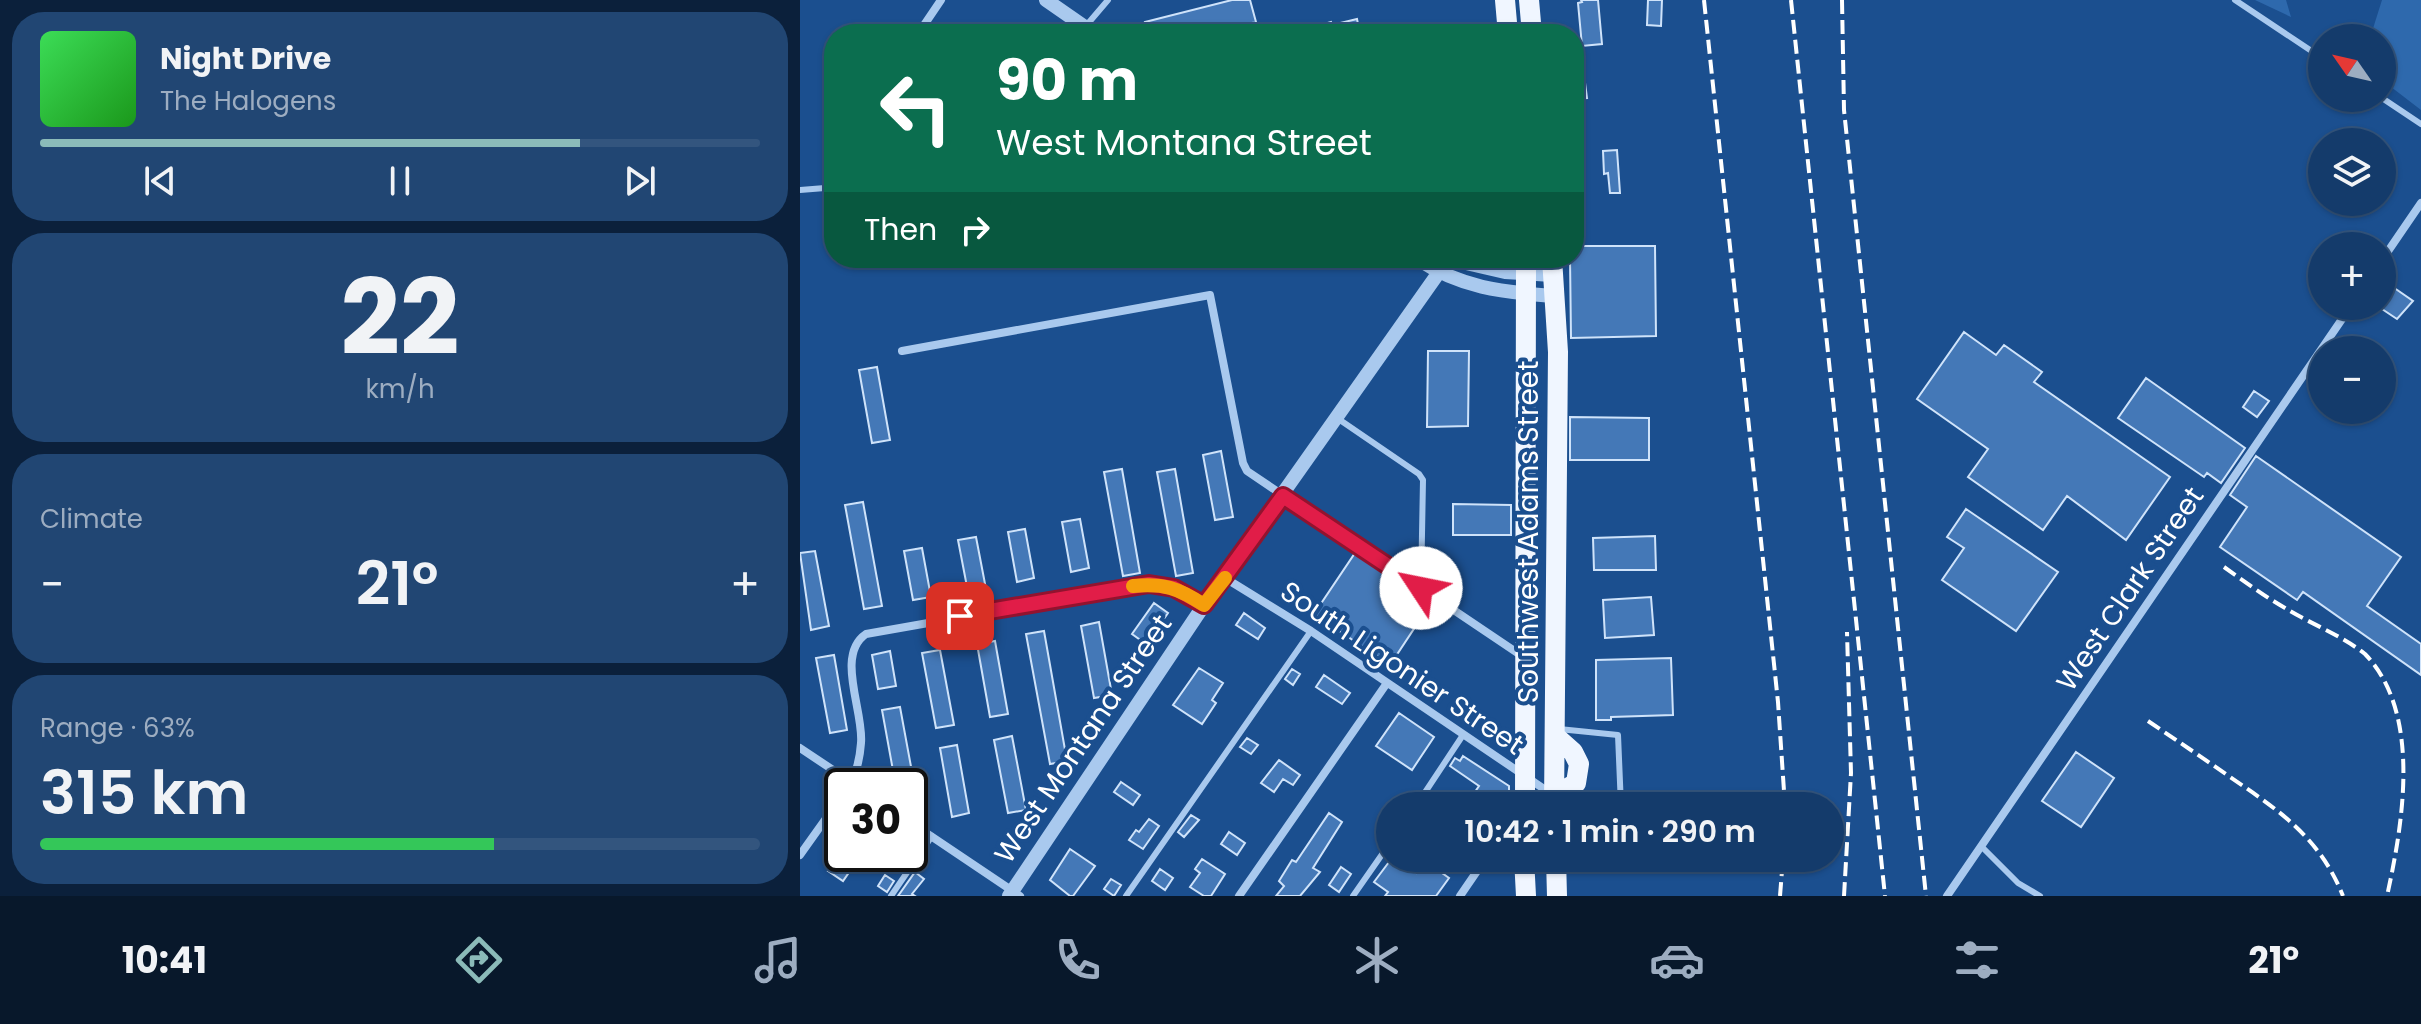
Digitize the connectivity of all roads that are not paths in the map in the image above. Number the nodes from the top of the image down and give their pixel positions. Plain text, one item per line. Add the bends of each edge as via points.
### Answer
1 (941, 0) edge
2 (1046, 0) edge
3 (1108, 0) edge
4 (1505, 0) edge
5 (1529, 0) edge
6 (2235, 0) edge
7 (925, 24) edge
8 (1081, 24) edge
9 (1094, 24) edge
10 (1507, 24) edge
11 (1531, 24) edge
12 (2308, 49) edge
13 (2396, 107) edge
14 (2421, 124) edge
15 (824, 188) edge
16 (800, 190) edge
17 (2421, 203) edge
18 (2396, 240) edge
19 (1431, 268) edge
20 (1441, 268) edge
21 (1482, 268) edge
22 (1546, 268) edge
23 (1552, 268) edge
24 (1437, 272) junction
25 (1527, 275) edge
26 (1553, 296) junction
27 (2341, 320) edge
28 (902, 351) dead end
29 (1337, 418) junction
30 (1283, 496) junction
31 (1225, 578) junction
32 (1421, 588) junction
33 (1204, 605) junction
34 (1311, 631) junction
35 (1526, 659) junction
36 (1387, 683) junction
37 (1555, 733) junction
38 (1463, 735) junction
39 (800, 748) edge
40 (828, 768) edge
41 (855, 768) edge
42 (1543, 791) edge
43 (1425, 792) edge
44 (1620, 792) edge
45 (824, 821) edge
46 (928, 833) edge
47 (932, 836) junction
48 (1981, 846) junction
49 (800, 855) edge
50 (1376, 863) edge
51 (1476, 872) edge
52 (1525, 872) edge
53 (1556, 872) edge
54 (1014, 894) edge
55 (891, 896) edge
56 (1126, 896) edge
57 (1239, 896) edge
58 (1353, 896) edge
59 (1460, 896) edge
60 (1526, 896) edge
61 (1557, 896) edge
62 (1947, 896) edge
63 (2040, 896) edge

1 - 7 street
2 - 8 street
3 - 9 lane
4 - 10 main road
5 - 11 main road
6 - 12 lane
13 - 14 lane
15 - 16 lane
17 - 18 street
19 - 24 street
20 - 24 street, West Montana Street
21 - 25 street
22 - 25 street
23 - 26 main road, Southwest Adams Street
24 - 25 street via 1484,289
24 - 29 street, West Montana Street
25 - 26 street
25 - 35 main road, Southwest Adams Street
26 - 37 main road, Southwest Adams Street via 1558,352
27 - 48 street, West Clark Street
28 - 30 street via 1210,295 1243,463
29 - 30 street, West Montana Street
29 - 32 lane via 1423,480
30 - 31 street, West Montana Street
30 - 32 street
31 - 33 street, West Montana Street
31 - 34 street, South Ligonier Street
32 - 35 street
33 - 41 street via 1174,588 1149,584 866,634 851,658 861,741
33 - 54 street, West Montana Street
34 - 36 street, South Ligonier Street
34 - 56 lane
35 - 42 main road, Southwest Adams Street
36 - 38 street, South Ligonier Street
36 - 57 street
37 - 42 main road, Southwest Adams Street via 1555,762
37 - 42 main road via 1579,764 1576,783
37 - 44 lane via 1618,735
38 - 42 street, South Ligonier Street
38 - 43 lane
39 - 40 street
45 - 49 street
46 - 47 street
47 - 54 street
47 - 55 lane
48 - 62 street, West Clark Street
48 - 63 lane via 2018,883
50 - 58 lane
51 - 59 street
52 - 60 main road
53 - 61 main road

